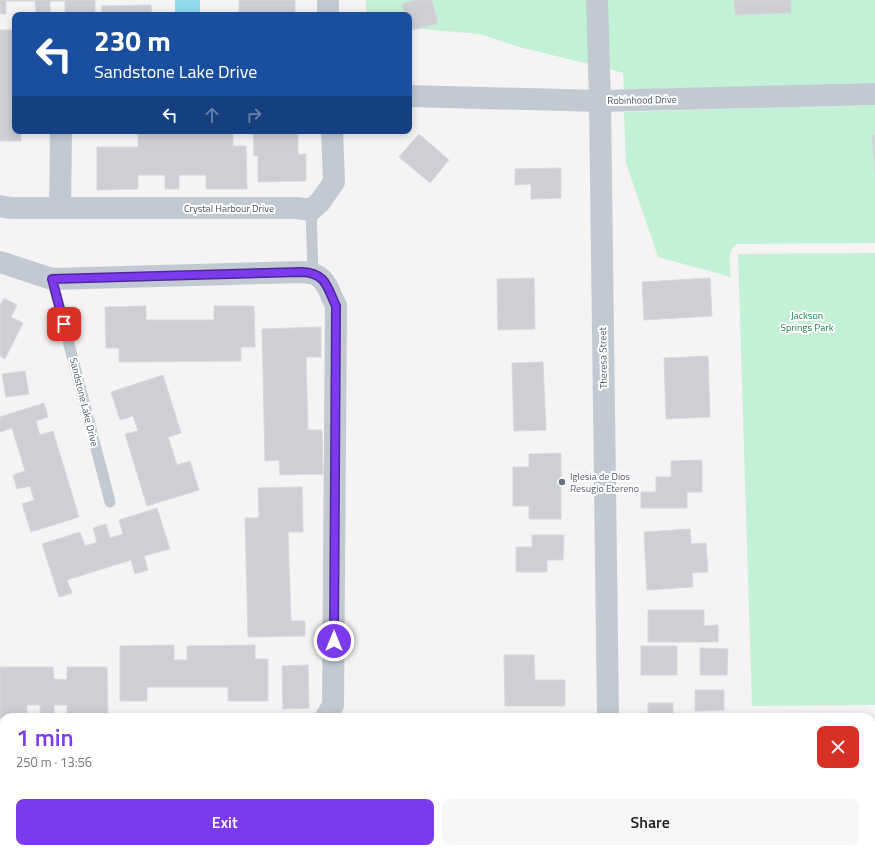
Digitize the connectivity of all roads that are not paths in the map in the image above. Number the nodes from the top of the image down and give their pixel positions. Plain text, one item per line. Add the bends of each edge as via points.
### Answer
1 (328, 0) edge
2 (598, 0) edge
3 (328, 12) edge
4 (875, 94) edge
5 (412, 96) edge
6 (600, 101) junction
7 (61, 134) edge
8 (332, 134) edge
9 (0, 206) edge
10 (60, 208) junction
11 (311, 210) junction
12 (0, 262) edge
13 (313, 273) junction
14 (52, 279) junction
15 (110, 502) dead end
16 (328, 713) edge
17 (608, 713) edge

1 - 3 street
2 - 6 street, Theresa Street
4 - 6 street, Robinhood Drive
5 - 6 street, Robinhood Drive
6 - 17 street, Theresa Street
7 - 10 street
8 - 11 street via 334,182
9 - 10 street, Crystal Harbour Drive
10 - 11 street, Crystal Harbour Drive
11 - 13 lane
12 - 14 street
13 - 14 street
13 - 16 street via 325,282 336,306 333,705
14 - 15 lane, Sandstone Lake Drive

